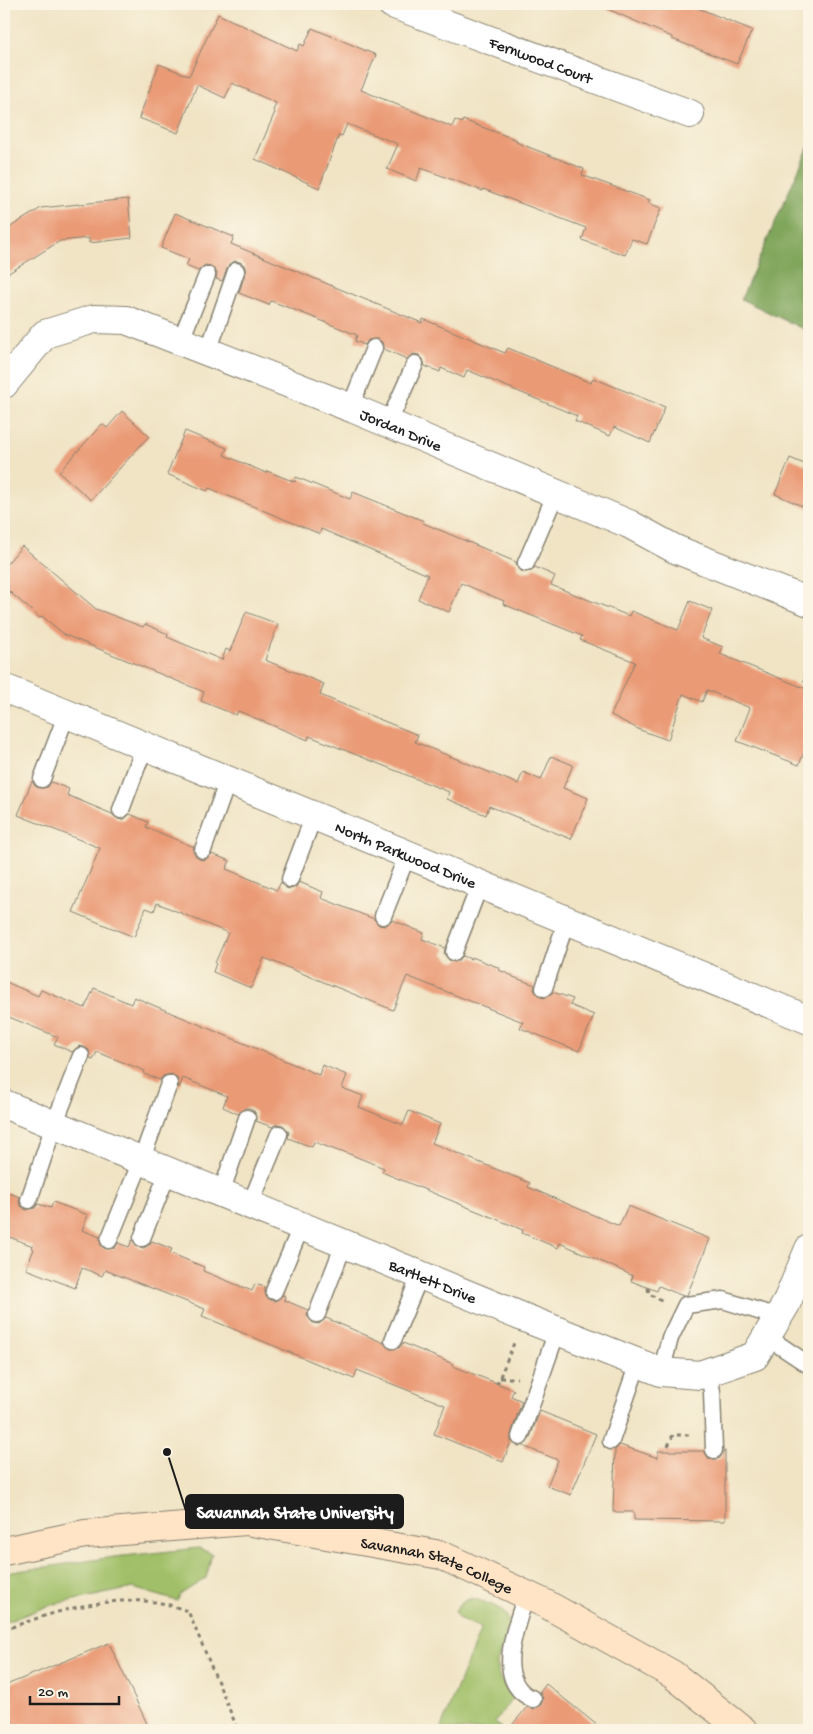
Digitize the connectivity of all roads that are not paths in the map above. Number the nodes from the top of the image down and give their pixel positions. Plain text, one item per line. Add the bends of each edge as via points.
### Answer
1 (392, 4) edge
2 (690, 114) dead end
3 (236, 271) dead end
4 (206, 275) dead end
5 (180, 342) junction
6 (374, 348) dead end
7 (208, 352) junction
8 (415, 364) dead end
9 (4, 384) edge
10 (350, 408) junction
11 (388, 424) junction
12 (556, 494) junction
13 (526, 563) dead end
14 (809, 602) edge
15 (4, 688) edge
16 (66, 713) junction
17 (144, 746) junction
18 (42, 779) dead end
19 (228, 780) junction
20 (120, 810) dead end
21 (314, 815) junction
22 (203, 850) dead end
23 (408, 853) junction
24 (290, 879) dead end
25 (480, 884) junction
26 (383, 916) dead end
27 (567, 919) junction
28 (454, 952) dead end
29 (544, 988) dead end
30 (809, 1020) edge
31 (81, 1056) dead end
32 (169, 1084) dead end
33 (4, 1104) edge
34 (248, 1118) dead end
35 (54, 1125) junction
36 (279, 1134) dead end
37 (141, 1161) junction
38 (168, 1172) junction
39 (221, 1194) junction
40 (29, 1200) dead end
41 (250, 1205) junction
42 (301, 1227) junction
43 (142, 1238) dead end
44 (109, 1240) dead end
45 (344, 1244) junction
46 (809, 1249) edge
47 (420, 1276) junction
48 (274, 1291) dead end
49 (317, 1314) dead end
50 (772, 1327) junction
51 (557, 1331) junction
52 (393, 1340) dead end
53 (809, 1365) edge
54 (650, 1367) junction
55 (709, 1372) junction
56 (520, 1437) dead end
57 (611, 1442) dead end
58 (714, 1450) dead end
59 (4, 1551) edge
60 (526, 1595) junction
61 (533, 1699) dead end
62 (743, 1730) edge

1 - 2 street, Fernwood Court
3 - 7 lane
4 - 5 lane
5 - 7 street, Jordan Drive
5 - 9 street, Jordan Drive via 126,320 94,319 45,334
6 - 10 lane
7 - 10 street, Jordan Drive
8 - 11 lane
10 - 11 street, Jordan Drive
11 - 12 street, Jordan Drive
12 - 13 lane
12 - 14 street, Jordan Drive via 629,524 675,549
15 - 16 street, North Parkwood Drive
16 - 17 street, North Parkwood Drive
16 - 18 lane
17 - 19 street, North Parkwood Drive
17 - 20 lane
19 - 21 street, North Parkwood Drive
19 - 22 lane
21 - 23 street, North Parkwood Drive
21 - 24 lane
23 - 25 street, North Parkwood Drive
23 - 26 lane
25 - 27 street, North Parkwood Drive
25 - 28 lane
27 - 29 lane
27 - 30 street, North Parkwood Drive
31 - 35 lane
32 - 37 lane
33 - 35 street, Bartlett Drive
34 - 39 lane
35 - 37 street, Bartlett Drive
35 - 40 lane
36 - 41 lane
37 - 38 street, Bartlett Drive
37 - 44 lane
38 - 39 street, Bartlett Drive
38 - 43 lane
39 - 41 street, Bartlett Drive
41 - 42 street, Bartlett Drive
42 - 45 street, Bartlett Drive
42 - 48 lane
45 - 47 street, Bartlett Drive
45 - 49 lane
46 - 50 street, Bartlett Drive via 786,1304
47 - 51 street, Bartlett Drive
47 - 52 lane
50 - 53 lane
50 - 54 lane via 723,1300 686,1305 670,1338
50 - 55 street, Bartlett Drive via 755,1356
51 - 54 street, Bartlett Drive
51 - 56 lane
54 - 55 street, Bartlett Drive via 700,1375
54 - 57 lane
55 - 58 lane
59 - 60 street, Savannah State College via 85,1534 246,1521 442,1555
60 - 61 lane via 511,1646 511,1675 520,1690
60 - 62 street, Savannah State College via 672,1674

